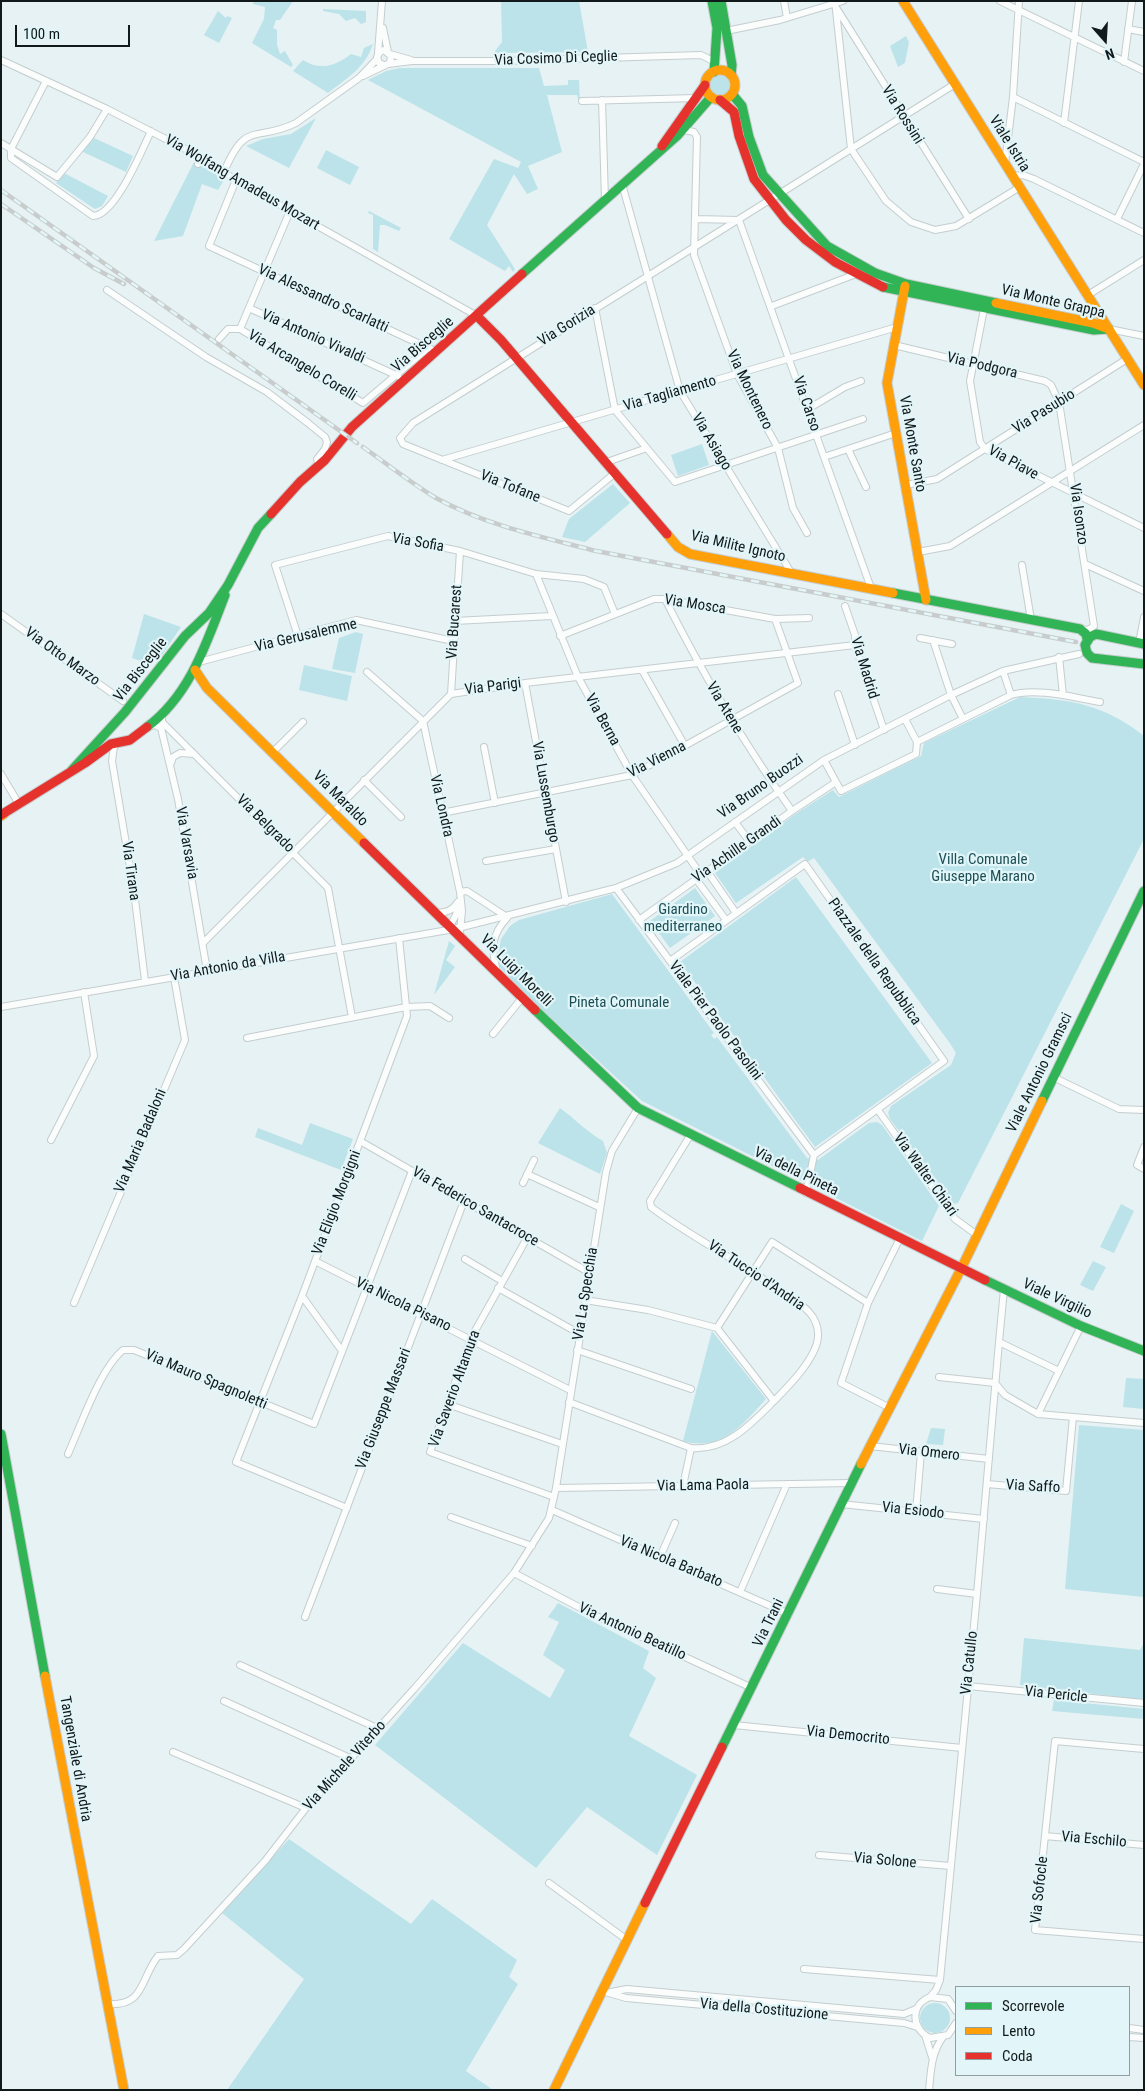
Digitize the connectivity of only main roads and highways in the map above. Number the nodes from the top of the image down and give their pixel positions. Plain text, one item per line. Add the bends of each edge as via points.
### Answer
1 (712, 1) edge
2 (721, 1) edge
3 (903, 1) edge
4 (714, 67) junction
5 (731, 75) junction
6 (705, 85) junction
7 (732, 94) junction
8 (711, 97) junction
9 (720, 100) junction
10 (661, 148) junction
11 (905, 288) junction
12 (1090, 298) junction
13 (984, 304) junction
14 (477, 316) junction
15 (1080, 320) junction
16 (1109, 329) junction
17 (1144, 385) edge
18 (228, 585) junction
19 (926, 600) junction
20 (189, 632) junction
21 (1087, 639) junction
22 (1142, 643) edge
23 (206, 646) junction
24 (1144, 664) edge
25 (197, 666) junction
26 (185, 686) junction
27 (207, 688) junction
28 (123, 714) junction
29 (140, 733) junction
30 (72, 770) junction
31 (2, 815) edge
32 (1144, 891) edge
33 (454, 929) joint
34 (623, 1094) joint
35 (962, 1267) junction
36 (1144, 1350) edge
37 (1, 1434) edge
38 (124, 2090) edge
39 (554, 2090) edge

1 - 4 main road via 717,28
2 - 5 main road
3 - 12 main road, Viale Istria
4 - 5 main road
4 - 6 main road
5 - 7 main road via 735,84
6 - 8 main road
6 - 10 main road, Via Bisceglie
7 - 9 main road
7 - 11 main road, Via Monte Grappa via 742,106 763,175 778,194 827,246
8 - 9 main road
8 - 10 main road, Via Bisceglie via 704,101 684,130
9 - 11 main road, Via Monte Grappa via 734,112 754,179 806,240 856,274 888,289
10 - 14 main road, Via Bisceglie
11 - 13 main road, Via Monte Grappa
11 - 19 main road, Via Monte Santo via 888,383
12 - 15 main road via 1091,315
12 - 16 main road, Viale Istria
13 - 15 main road, Via Monte Grappa
13 - 16 main road, Via Monte Grappa via 1094,330
14 - 18 main road, Via Bisceglie via 352,427 319,466 278,504 258,528
14 - 19 main road, Via Milite Ignoto via 486,322 678,547 690,554
15 - 16 main road, Via Monte Grappa
16 - 17 main road, Viale Istria
18 - 20 main road, Via Bisceglie via 204,620
18 - 23 main road, Via Bisceglie
19 - 21 main road, Via Milite Ignoto via 1080,629
20 - 23 main road via 203,630 207,636
20 - 28 main road, Via Bisceglie
21 - 22 main road via 1097,632
21 - 24 main road, Via Bruno Buozzi via 1084,652 1092,658
23 - 25 main road, Via Bisceglie
25 - 26 main road, Via Bisceglie
25 - 27 main road, Via Maraldo
26 - 27 main road via 194,683
26 - 29 main road, Via Bisceglie via 162,716
27 - 33 main road, Via Maraldo
28 - 29 main road via 118,729 121,734
28 - 30 main road, Via Bisceglie
29 - 30 main road, Via Bisceglie via 130,740 111,744
30 - 31 main road, Via Bisceglie
32 - 35 main road, Viale Antonio Gramsci
33 - 34 main road, Via Luigi Morelli
34 - 35 main road, Via della Pineta via 638,1108
35 - 36 main road, Viale Virgilio via 1081,1326
35 - 39 main road, Via Trani via 851,1483 627,1940 606,1992
37 - 38 main road, Tangenziale di Andria

